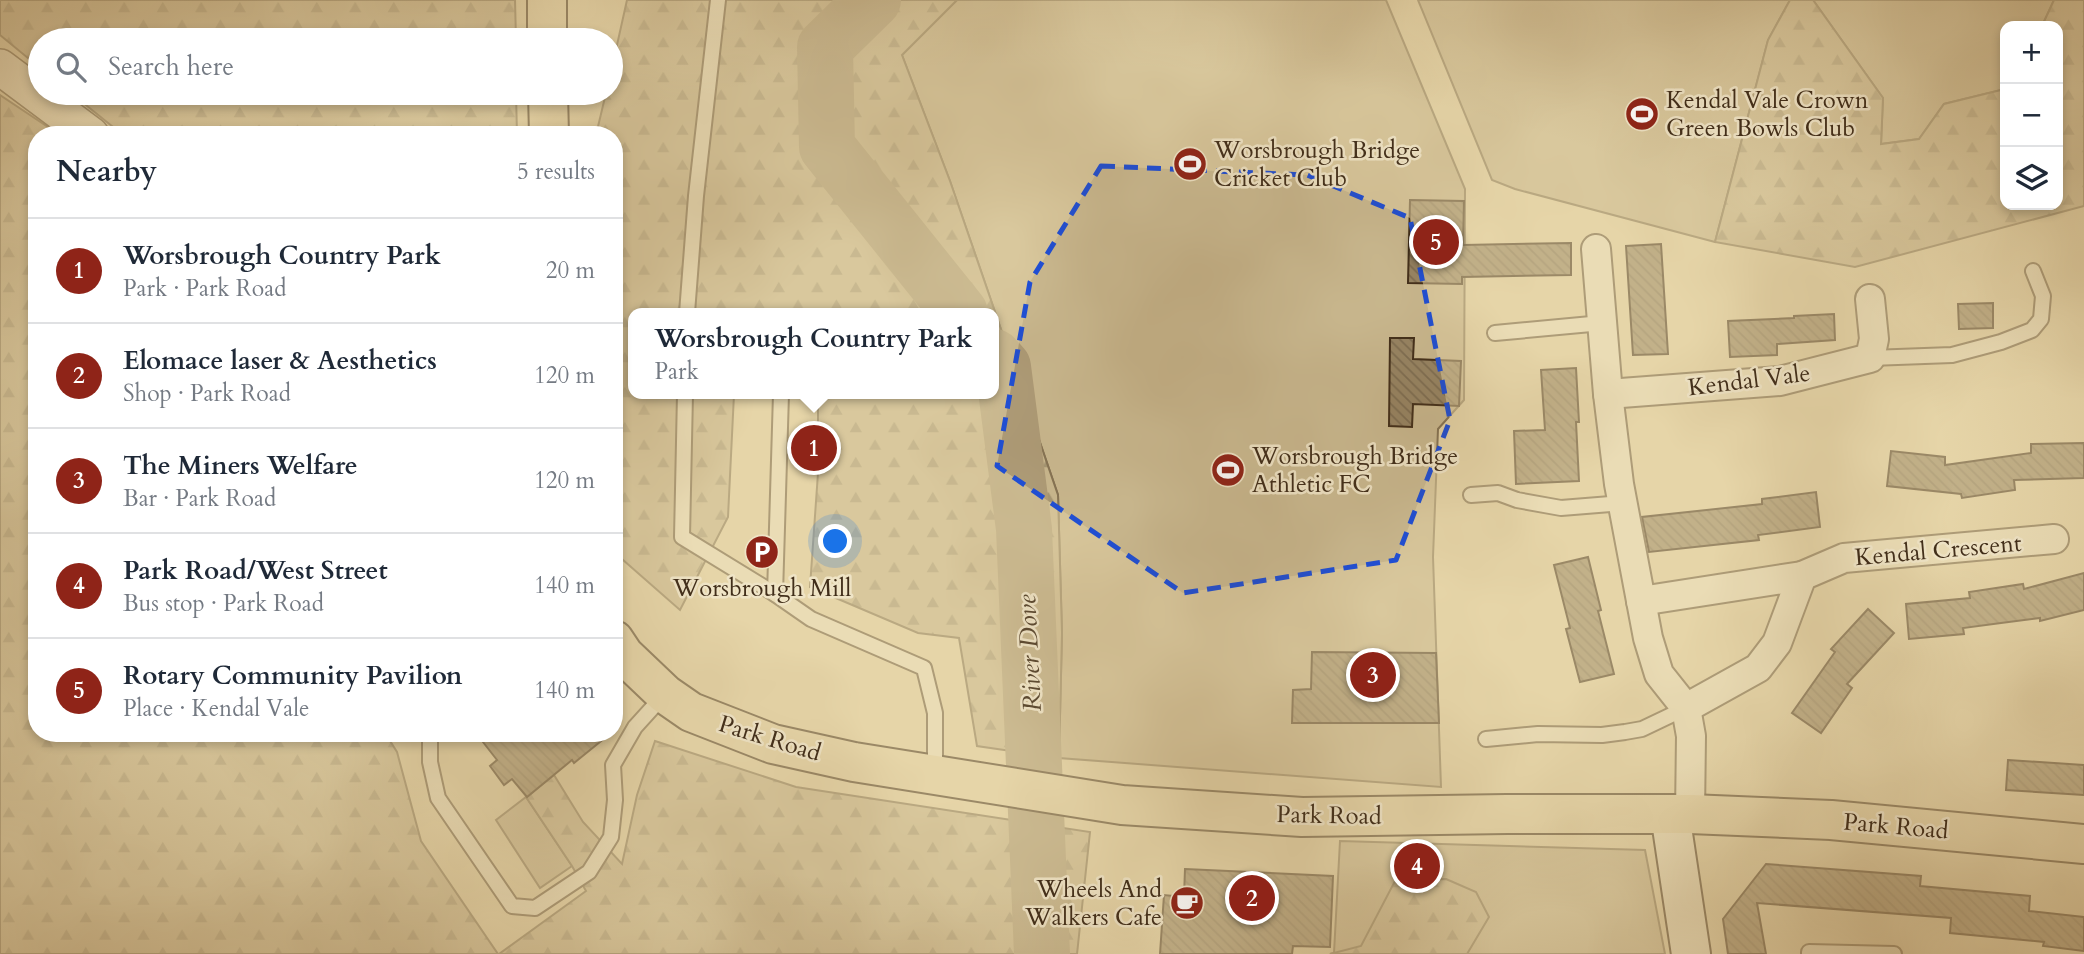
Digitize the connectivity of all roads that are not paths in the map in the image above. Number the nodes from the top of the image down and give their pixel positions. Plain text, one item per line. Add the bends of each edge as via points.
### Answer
1 (547, 0) edge
2 (718, 0) edge
3 (547, 28) edge
4 (0, 67) edge
5 (28, 88) edge
6 (50, 105) edge
7 (548, 105) edge
8 (78, 126) edge
9 (549, 126) edge
10 (1596, 249) dead end
11 (2033, 271) dead end
12 (1870, 299) dead end
13 (687, 308) edge
14 (1602, 323) junction
15 (1495, 333) dead end
16 (1870, 358) junction
17 (1608, 394) junction
18 (684, 399) edge
19 (781, 399) edge
20 (1621, 493) junction
21 (1471, 495) dead end
22 (2053, 539) dead end
23 (1802, 576) junction
24 (775, 594) junction
25 (1641, 601) junction
26 (623, 654) edge
27 (666, 694) junction
28 (1686, 708) junction
29 (1486, 739) dead end
30 (430, 742) edge
31 (935, 775) junction
32 (1680, 814) junction
33 (2084, 844) edge
34 (1691, 954) edge
35 (1809, 954) edge
36 (1894, 954) edge

1 - 3 highway
2 - 13 lane
4 - 5 street
6 - 8 street
7 - 9 highway
10 - 14 street
11 - 16 lane via 2043,296 2042,319 2032,330 1951,355
12 - 16 street via 1874,339
14 - 15 lane
14 - 17 street
16 - 17 street, Kendal Vale via 1780,381
17 - 20 street
18 - 24 lane via 682,537
19 - 24 lane
20 - 21 lane via 1561,508 1498,493
20 - 25 street
22 - 23 street, Kendal Crescent via 1844,558
23 - 25 street, Kendal Crescent
23 - 28 street via 1777,643 1758,668
24 - 31 lane via 811,619 924,668 935,713
25 - 28 street via 1659,674
26 - 27 highway, Park Road
27 - 30 lane via 635,727 613,765 611,837 589,872 535,908 512,906 438,798
27 - 31 highway, Park Road via 691,712 773,744
28 - 29 lane via 1625,732
28 - 32 street via 1692,736
31 - 32 highway, Park Road via 1122,805 1302,817
32 - 33 highway, Park Road via 1831,820
32 - 34 main road
35 - 36 lane

